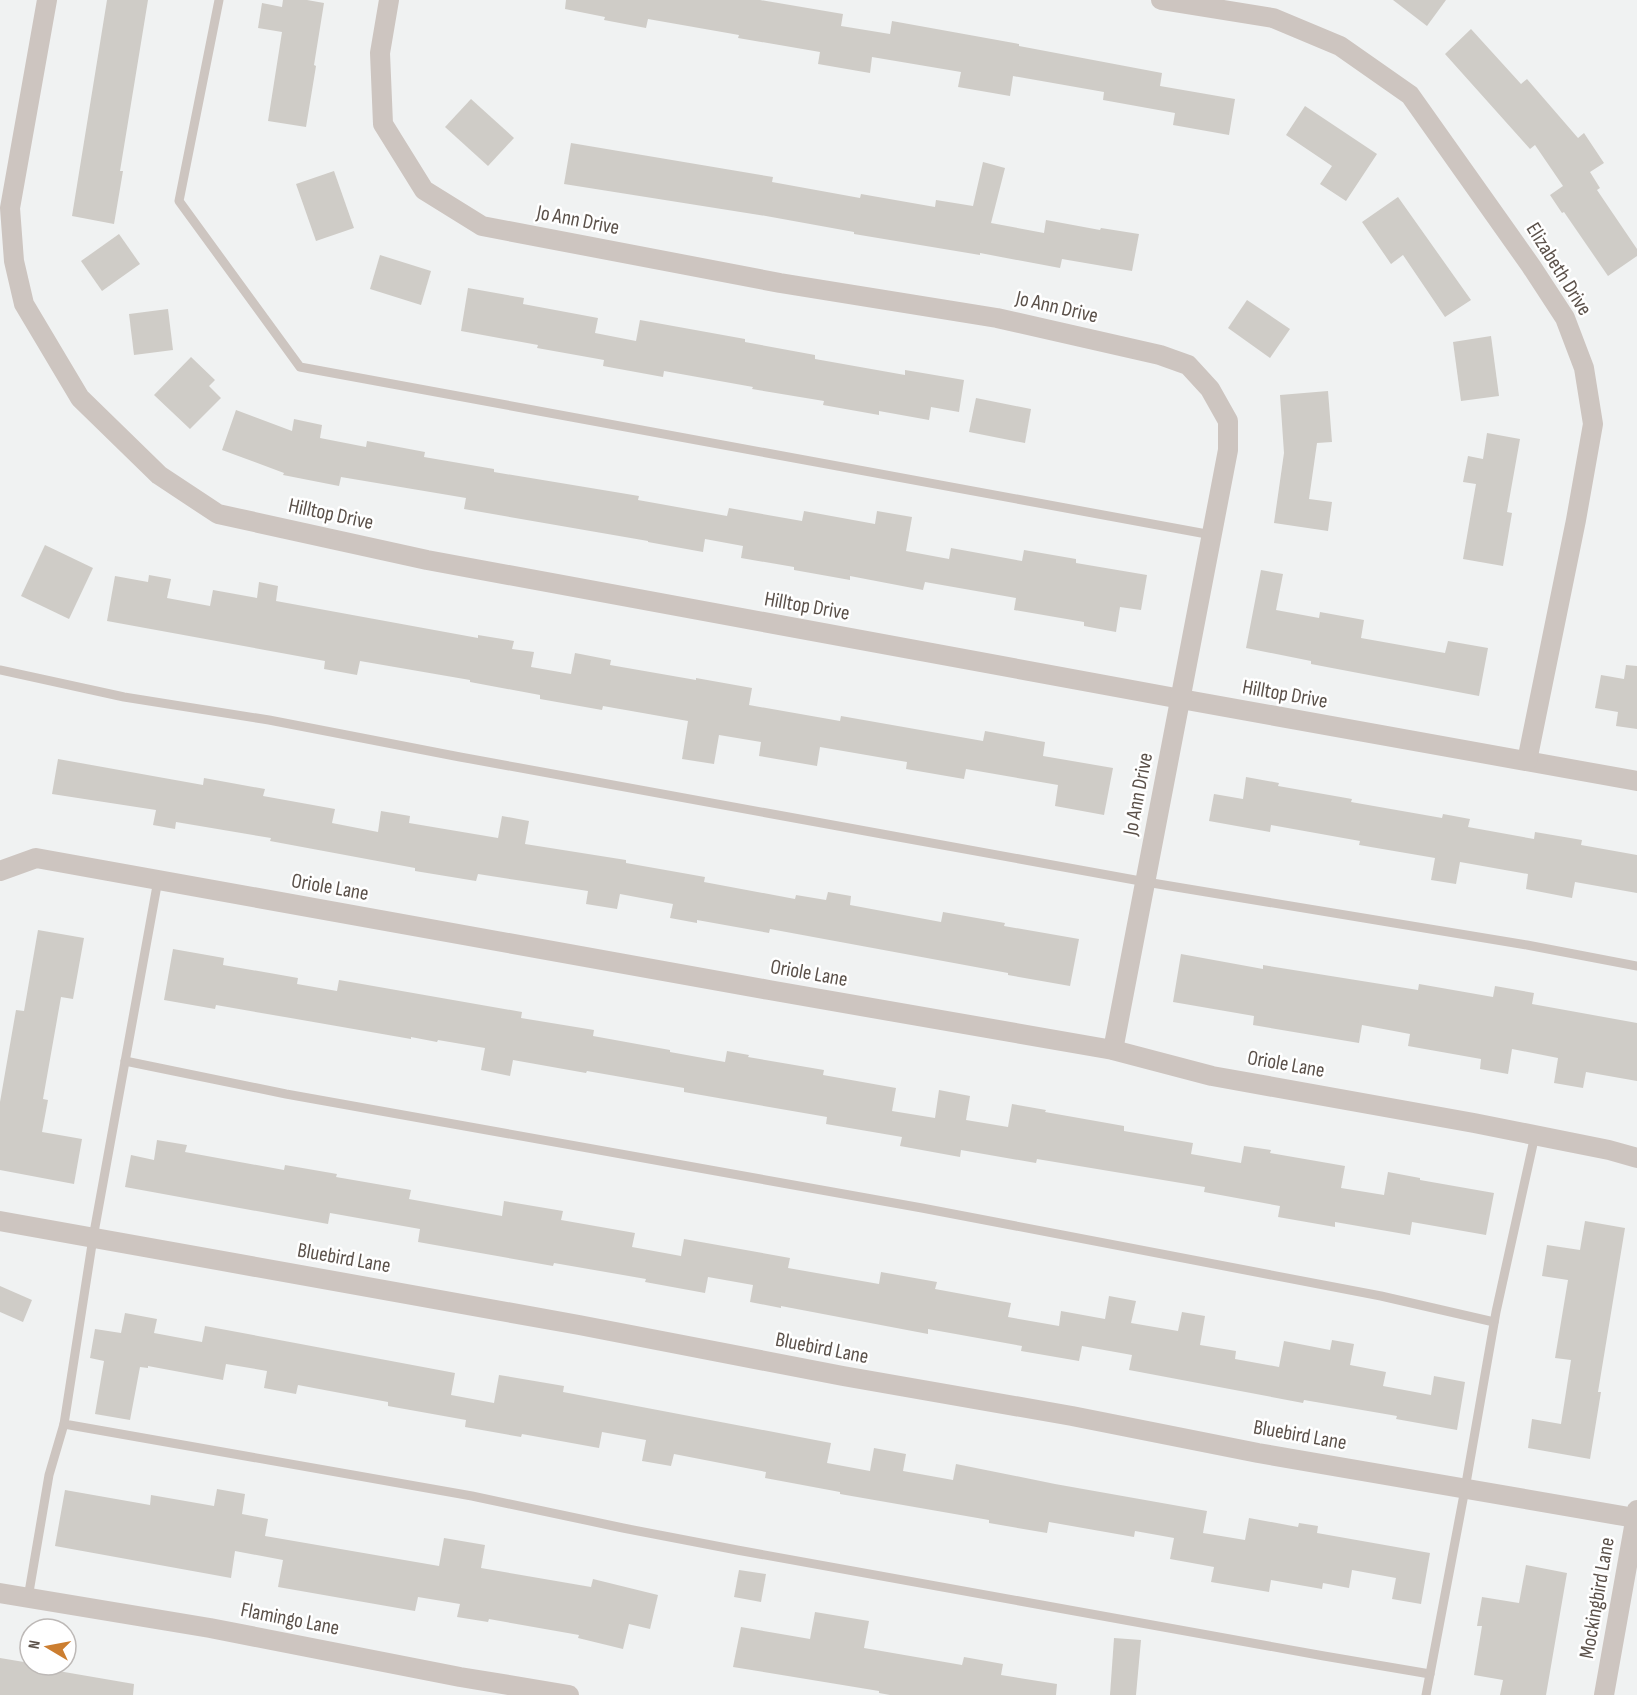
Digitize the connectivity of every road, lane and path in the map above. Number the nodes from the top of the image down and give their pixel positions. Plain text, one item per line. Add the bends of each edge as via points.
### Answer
1 (47, 0) edge
2 (219, 0) edge
3 (389, 0) edge
4 (1169, 1) edge
5 (1212, 536) junction
6 (0, 670) edge
7 (1181, 699) junction
8 (1527, 761) junction
9 (1637, 781) edge
10 (0, 872) edge
11 (158, 880) junction
12 (1146, 882) junction
13 (1637, 966) edge
14 (1113, 1050) junction
15 (125, 1060) junction
16 (1535, 1135) junction
17 (1637, 1158) edge
18 (0, 1221) edge
19 (93, 1238) junction
20 (1494, 1322) junction
21 (64, 1424) junction
22 (1465, 1489) junction
23 (1636, 1514) edge
24 (0, 1593) edge
25 (28, 1598) junction
26 (1430, 1674) junction
27 (569, 1695) edge
28 (1426, 1695) edge
29 (1604, 1695) edge

1 - 7 street, Hilltop Drive via 10,208 14,261 24,304 80,398 159,475 218,514 439,562
2 - 5 lane via 179,201 300,367
3 - 5 street, Jo Ann Drive via 380,53 384,124 424,190 482,226 780,283 997,318 1188,365 1210,389 1228,421 1228,450
4 - 8 street, Elizabeth Drive via 1273,18 1340,46 1410,95 1564,318 1584,368 1593,424
5 - 7 street, Jo Ann Drive
6 - 12 lane via 124,697 269,720
7 - 8 street, Hilltop Drive
7 - 12 street, Jo Ann Drive
8 - 9 street, Hilltop Drive
10 - 11 street, Oriole Lane via 36,858
11 - 14 street, Oriole Lane
11 - 15 lane
12 - 13 lane
12 - 14 street, Jo Ann Drive
14 - 16 street, Oriole Lane via 1212,1076
15 - 19 lane
15 - 20 lane via 286,1094 922,1208 1359,1292
16 - 17 street, Oriole Lane
16 - 20 lane
18 - 19 street, Bluebird Lane
19 - 21 lane
19 - 22 street, Bluebird Lane
20 - 22 lane
21 - 25 lane via 49,1475
21 - 26 lane
22 - 23 street, Bluebird Lane
22 - 26 lane
23 - 29 street, Mockingbird Lane
24 - 25 street, Flamingo Lane
25 - 27 street, Flamingo Lane
26 - 28 lane

